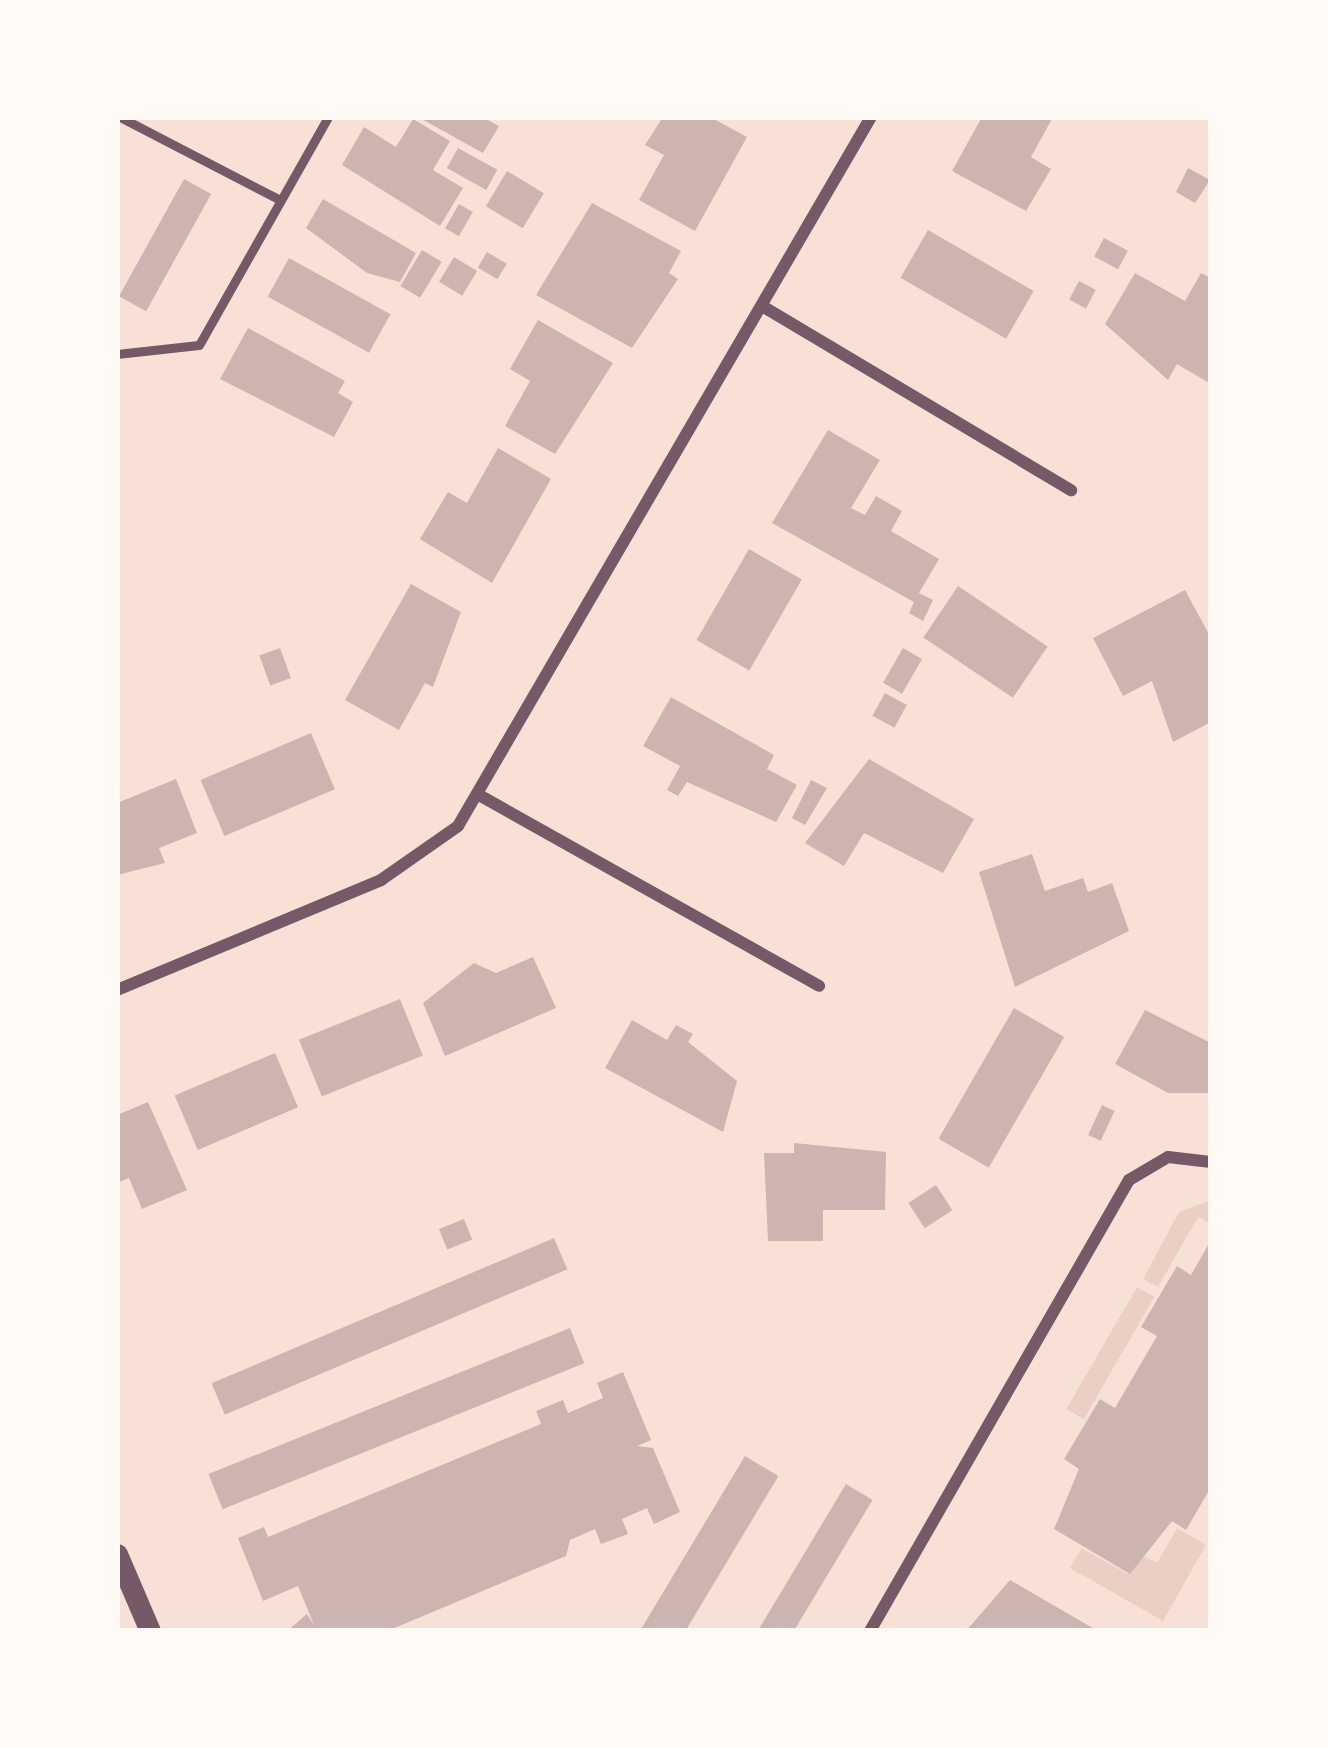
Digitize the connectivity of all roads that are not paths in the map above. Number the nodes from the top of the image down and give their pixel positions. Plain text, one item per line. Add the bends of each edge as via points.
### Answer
1 (120, 117) edge
2 (328, 117) edge
3 (871, 117) edge
4 (280, 200) junction
5 (762, 306) junction
6 (117, 354) edge
7 (1071, 490) dead end
8 (479, 796) junction
9 (820, 986) dead end
10 (117, 990) edge
11 (1211, 1162) edge
12 (117, 1554) edge
13 (149, 1631) edge
14 (870, 1631) edge

1 - 4 lane
2 - 4 lane
3 - 5 street
4 - 6 lane via 199,345
5 - 7 street
5 - 8 street
8 - 9 street
8 - 10 street via 421,860
11 - 14 street via 1168,1157 1129,1180
12 - 13 street

